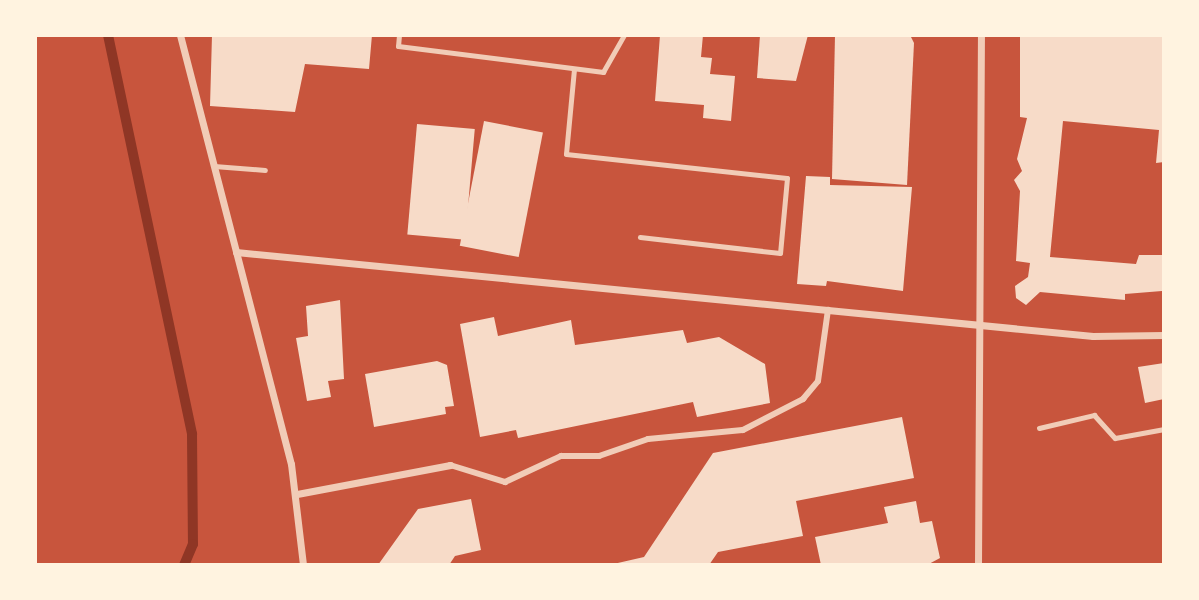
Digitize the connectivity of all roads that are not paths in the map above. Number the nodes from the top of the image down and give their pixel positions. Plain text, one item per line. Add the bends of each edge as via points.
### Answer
1 (180, 35) edge
2 (399, 35) edge
3 (624, 35) edge
4 (981, 35) edge
5 (574, 69) junction
6 (214, 166) junction
7 (265, 170) dead end
8 (640, 237) dead end
9 (236, 252) junction
10 (828, 310) junction
11 (979, 325) junction
12 (1164, 335) edge
13 (1039, 428) dead end
14 (1164, 429) edge
15 (450, 465) joint
16 (297, 494) junction
17 (303, 565) edge
18 (978, 565) edge

1 - 6 street
2 - 5 lane via 398,46
3 - 5 lane via 603,72
4 - 11 street
5 - 8 lane via 566,154 787,178 780,253
6 - 7 lane
6 - 9 street
9 - 10 street
9 - 16 street
10 - 11 street
10 - 15 street via 818,381 785,410 743,430 648,439 599,456 561,456 505,482
11 - 12 street via 1093,336
11 - 18 street
13 - 14 lane via 1094,415 1115,438
15 - 16 street
16 - 17 street

